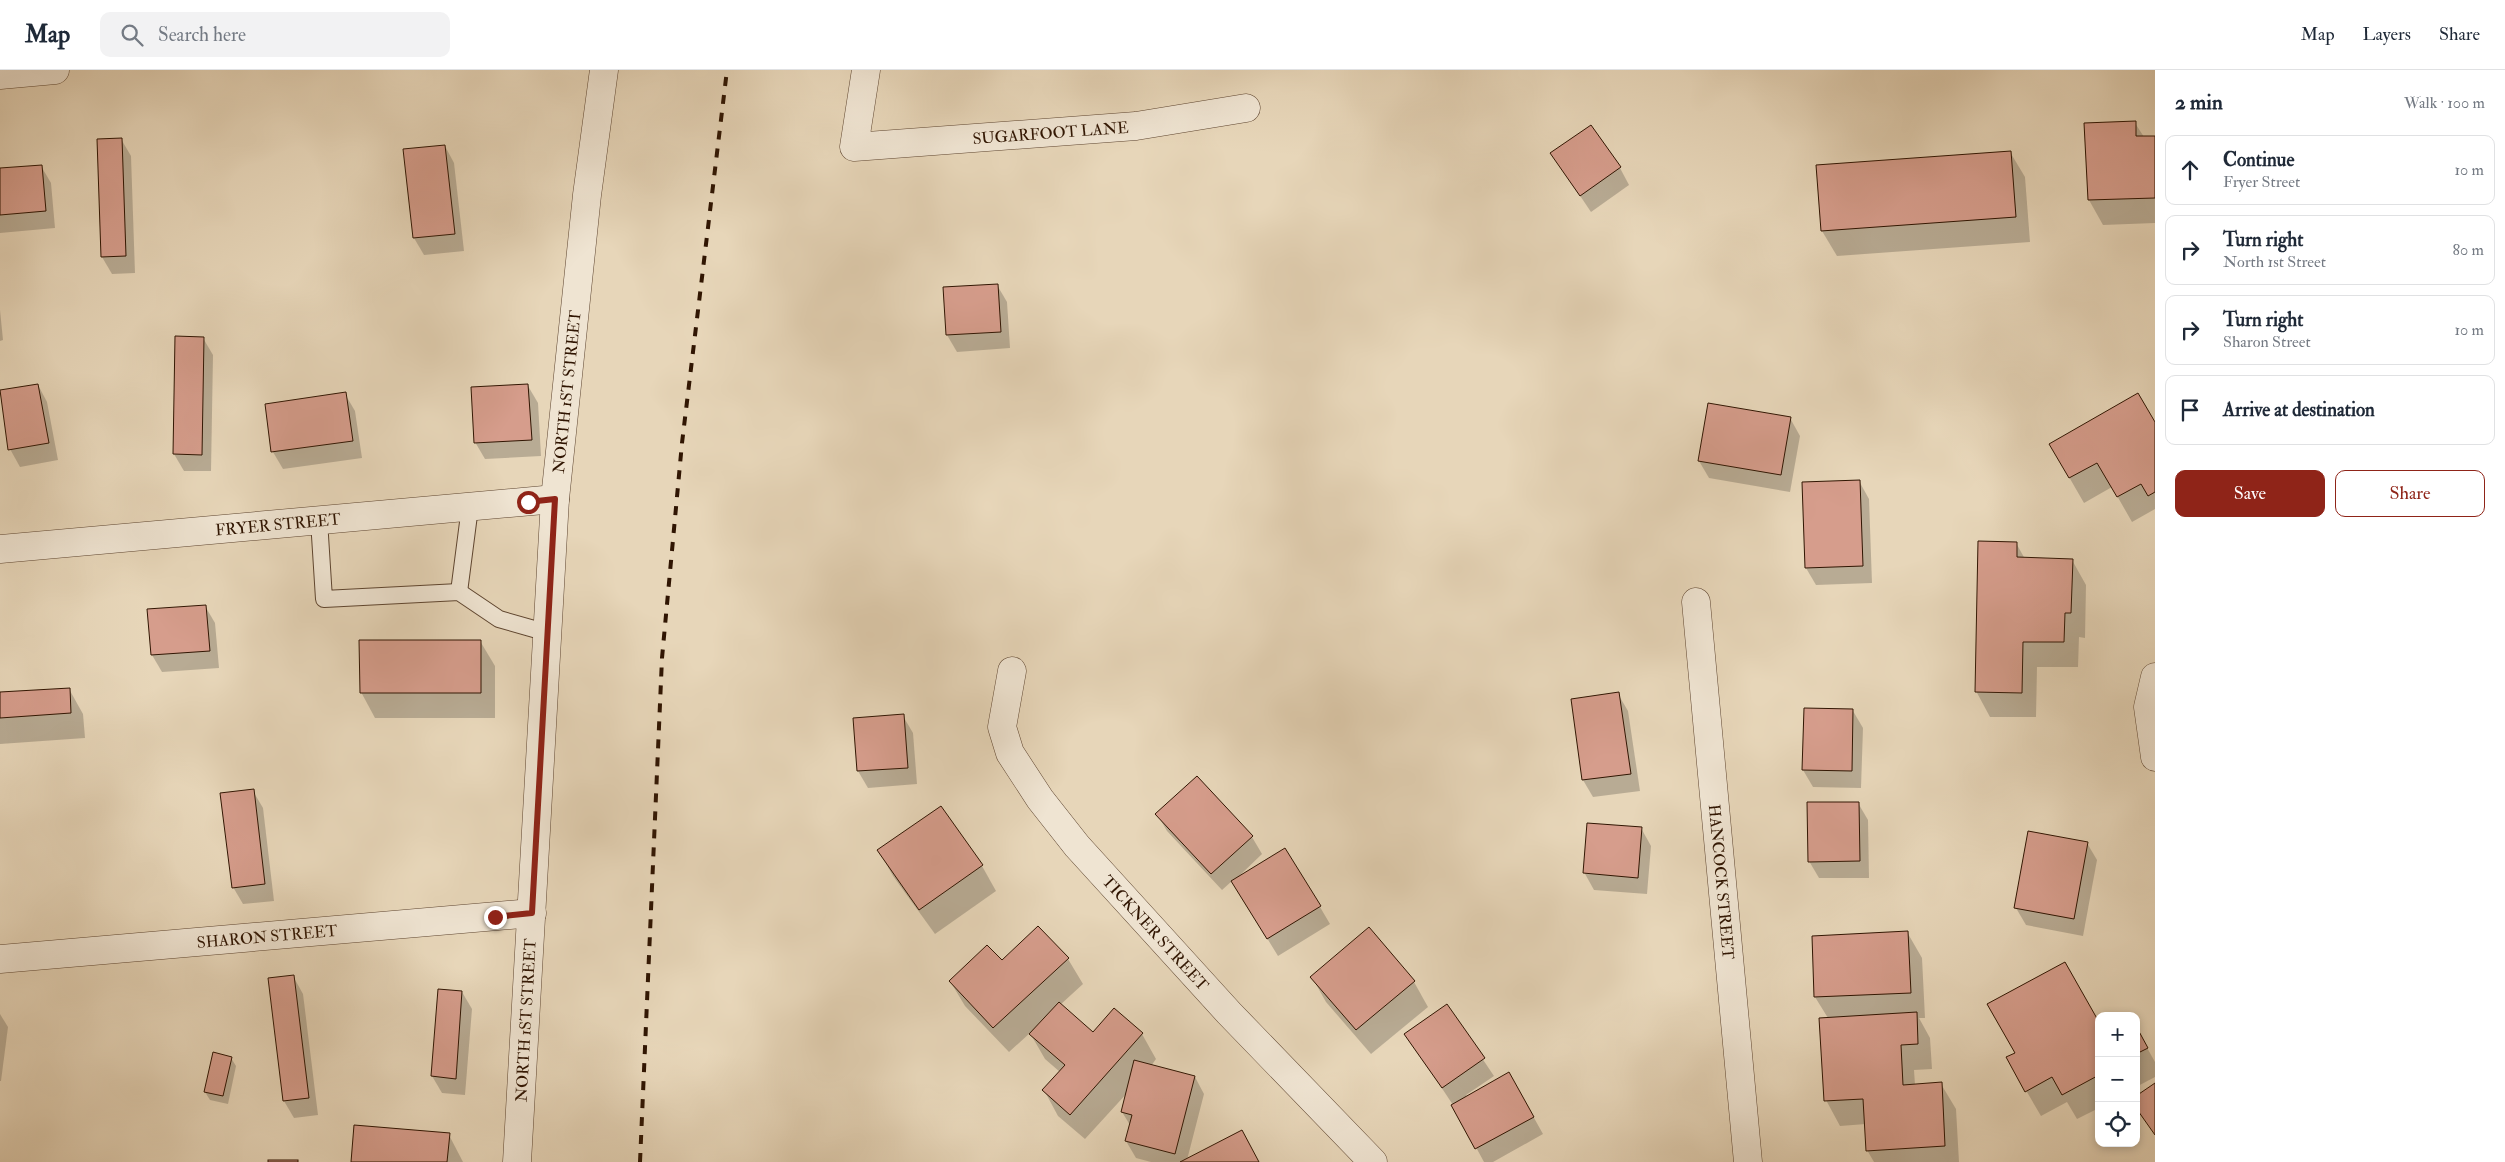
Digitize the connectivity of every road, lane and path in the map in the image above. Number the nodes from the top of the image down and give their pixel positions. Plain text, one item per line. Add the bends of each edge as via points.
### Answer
1 (55, 70) edge
2 (604, 70) edge
3 (866, 70) edge
4 (0, 75) edge
5 (1246, 108) dead end
6 (555, 499) junction
7 (470, 506) junction
8 (318, 520) junction
9 (0, 549) edge
10 (459, 592) junction
11 (1696, 602) dead end
12 (548, 632) junction
13 (1012, 671) dead end
14 (2155, 677) edge
15 (2155, 756) edge
16 (532, 913) junction
17 (0, 959) edge
18 (517, 1162) edge
19 (1373, 1162) edge
20 (1748, 1162) edge

1 - 4 street
2 - 6 street, NORTH 1ST STREET via 587,195
3 - 5 street, SUGARFOOT LANE via 854,147 1136,126
6 - 7 street, FRYER STREET
6 - 12 street, NORTH 1ST STREET
7 - 8 street, FRYER STREET
7 - 10 lane
8 - 9 street, FRYER STREET
8 - 10 lane via 324,599
10 - 12 lane via 499,619
11 - 20 street, HANCOCK STREET
12 - 16 street, NORTH 1ST STREET
13 - 19 street, TICKNER STREET via 1002,727 1010,753 1040,799 1077,846 1229,1013
14 - 15 street via 2148,707
16 - 17 street, SHARON STREET
16 - 18 street, NORTH 1ST STREET

